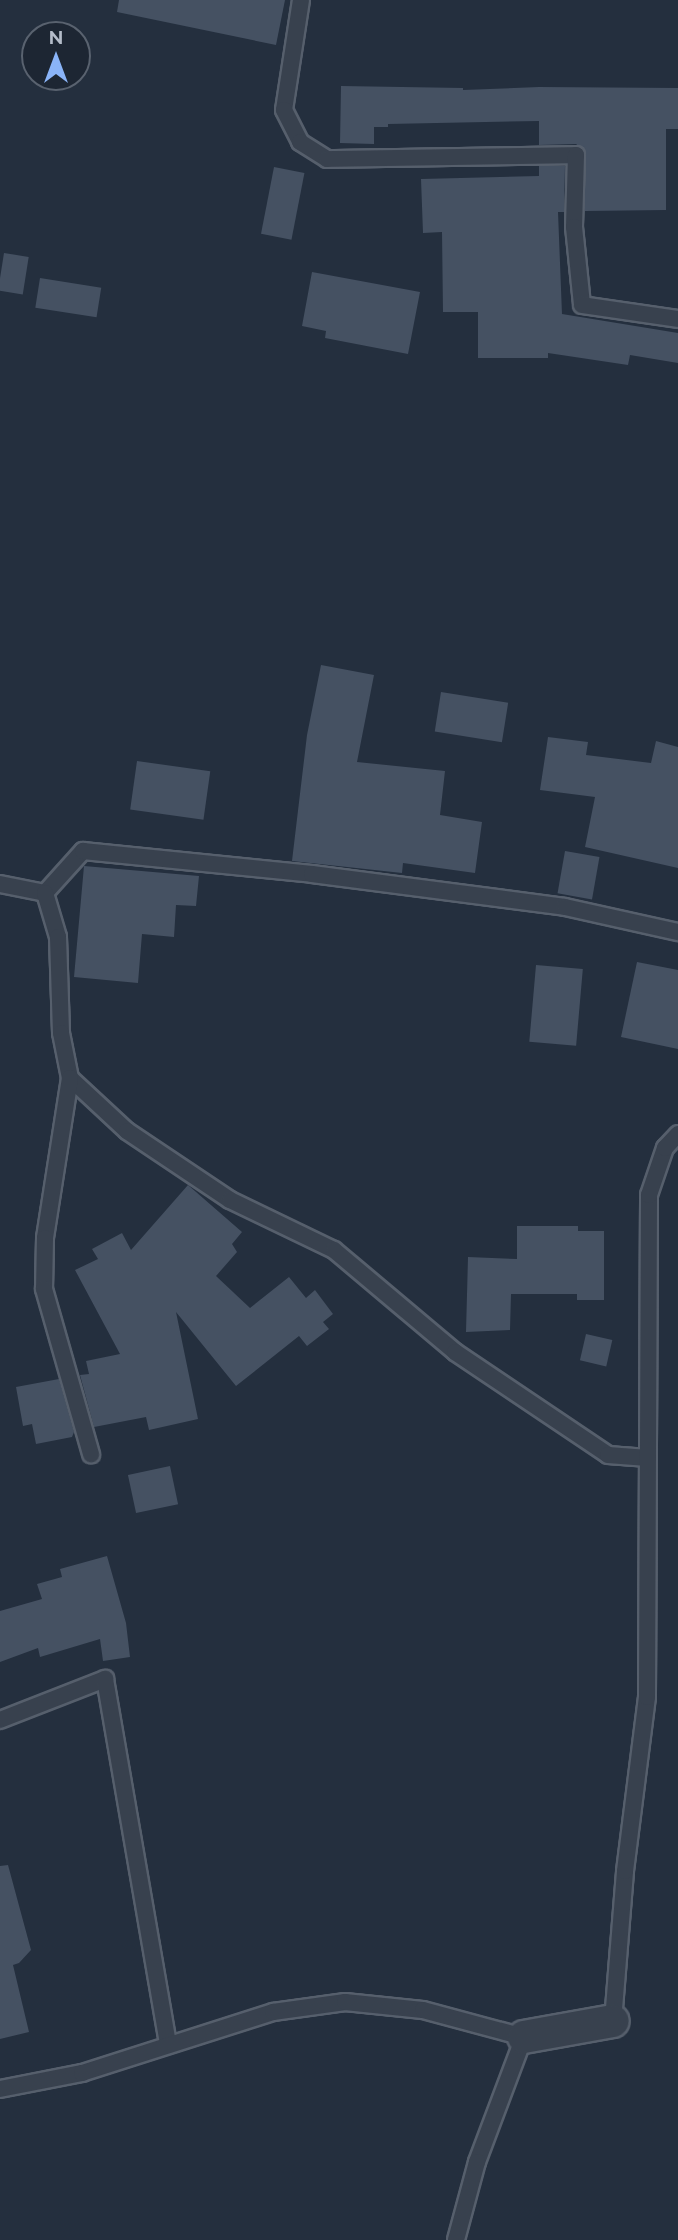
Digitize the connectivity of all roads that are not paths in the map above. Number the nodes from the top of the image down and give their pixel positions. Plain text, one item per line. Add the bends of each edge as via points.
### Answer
1 (301, 0) edge
2 (678, 319) edge
3 (0, 884) edge
4 (45, 893) junction
5 (678, 932) edge
6 (70, 1078) junction
7 (678, 1134) edge
8 (91, 1454) dead end
9 (648, 1458) junction
10 (0, 1720) edge
11 (613, 2021) joint
12 (524, 2037) junction
13 (168, 2045) junction
14 (0, 2089) edge
15 (456, 2240) edge

1 - 2 lane via 284,110 300,142 327,159 576,155 574,228 582,305
3 - 4 lane
4 - 5 lane via 83,851 312,874 565,907
4 - 6 lane via 58,937 61,1034
6 - 8 lane via 45,1238 44,1289
6 - 9 lane via 127,1131 230,1200 334,1250 455,1352 608,1455
7 - 9 lane via 665,1148 649,1195
9 - 11 lane via 647,1697 625,1871
10 - 13 lane via 105,1679
11 - 12 street
12 - 13 lane via 423,2010 345,2002 273,2012
12 - 15 lane via 477,2162
13 - 14 lane via 82,2073

